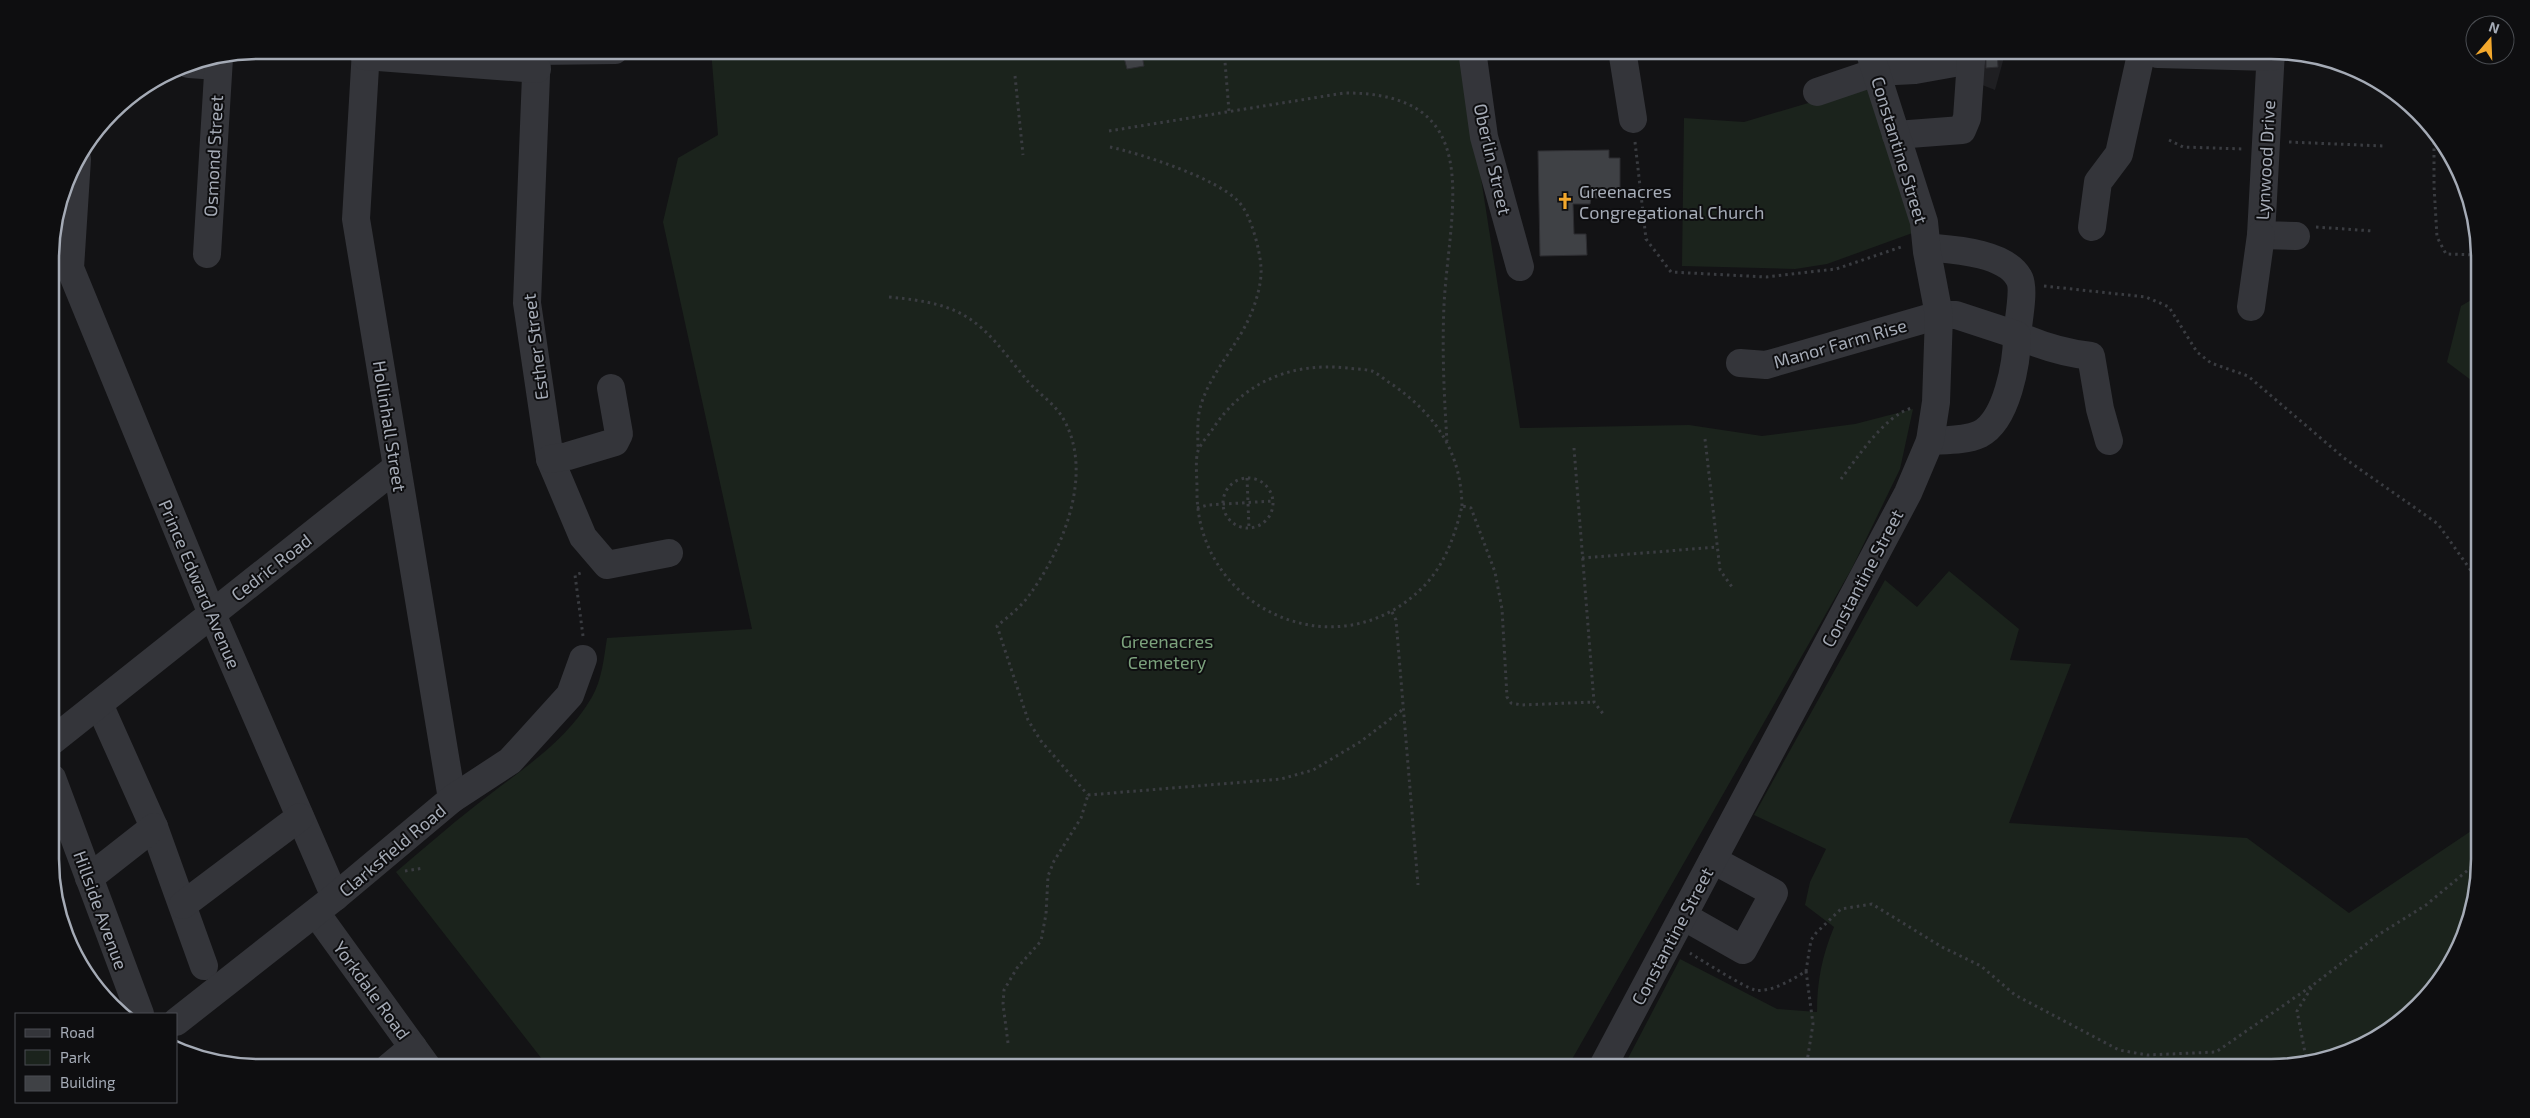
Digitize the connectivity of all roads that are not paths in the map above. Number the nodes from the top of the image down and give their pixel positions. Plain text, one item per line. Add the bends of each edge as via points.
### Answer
1 (365, 59) edge
2 (537, 59) edge
3 (1473, 59) edge
4 (1623, 59) edge
5 (1956, 59) edge
6 (1971, 59) edge
7 (2148, 59) edge
8 (2271, 59) edge
9 (1872, 61) edge
10 (218, 63) edge
11 (1817, 92) dead end
12 (1632, 119) road end
13 (1896, 135) junction
14 (76, 178) edge
15 (2092, 227) dead end
16 (2261, 235) junction
17 (2296, 236) road end
18 (1931, 244) junction
19 (207, 254) dead end
20 (1520, 267) dead end
21 (2251, 307) dead end
22 (1939, 315) junction
23 (2017, 336) junction
24 (1740, 363) dead end
25 (611, 388) dead end
26 (1930, 441) junction
27 (2109, 441) dead end
28 (550, 459) junction
29 (397, 467) junction
30 (669, 553) dead end
31 (212, 614) junction
32 (582, 659) road end
33 (99, 704) junction
34 (59, 735) edge
35 (452, 799) junction
36 (59, 803) edge
37 (300, 817) junction
38 (154, 827) junction
39 (1713, 860) junction
40 (89, 878) junction
41 (183, 905) junction
42 (325, 905) junction
43 (1683, 916) junction
44 (204, 966) dead end
45 (140, 1013) edge
46 (178, 1020) edge
47 (421, 1058) edge
48 (1607, 1059) edge

1 - 29 street, Hollinhall Street via 356,219
2 - 28 street, Esther Street via 527,303
3 - 20 street, Oberlin Street via 1484,137
4 - 12 street
5 - 9 street via 1915,70
6 - 13 street via 1967,118 1962,130
7 - 15 street via 2120,154 2098,182
8 - 16 street, Lynwood Drive
9 - 11 street
9 - 13 street, Constantine Street
10 - 19 street, Osmond Street
13 - 18 street, Constantine Street
14 - 31 street, Prince Edward Avenue via 70,268
16 - 17 street, Lynwood Drive
16 - 21 street
18 - 22 street, Constantine Street
18 - 23 street via 1970,251 2004,264 2020,278
22 - 23 street via 1956,316
22 - 24 street, Manor Farm Rise via 1766,365
22 - 26 street, Constantine Street via 1936,402
23 - 26 street via 2017,355 2010,386 1999,414 1981,433 1963,439
23 - 27 street via 2042,346 2091,356
25 - 28 street via 619,434 615,442
26 - 39 street, Constantine Street via 1908,493
28 - 30 street, Esther Street via 583,537 607,565
29 - 31 street, Cedric Road
29 - 35 street, Hollinhall Street
31 - 33 street, Cedric Road
31 - 37 street, Prince Edward Avenue
32 - 35 street, Clarksfield Road via 570,695 510,761
33 - 34 street, Cedric Road
33 - 38 street
35 - 42 street, Clarksfield Road
36 - 40 street, Hillside Avenue
37 - 41 street
37 - 42 street, Prince Edward Avenue
38 - 40 street
38 - 41 street
39 - 43 street, Constantine Street
39 - 43 street via 1774,893 1770,901 1743,950
40 - 45 street, Hillside Avenue
41 - 44 street
42 - 46 street, Clarksfield Road
42 - 47 street, Yorkdale Road
43 - 48 street, Constantine Street

